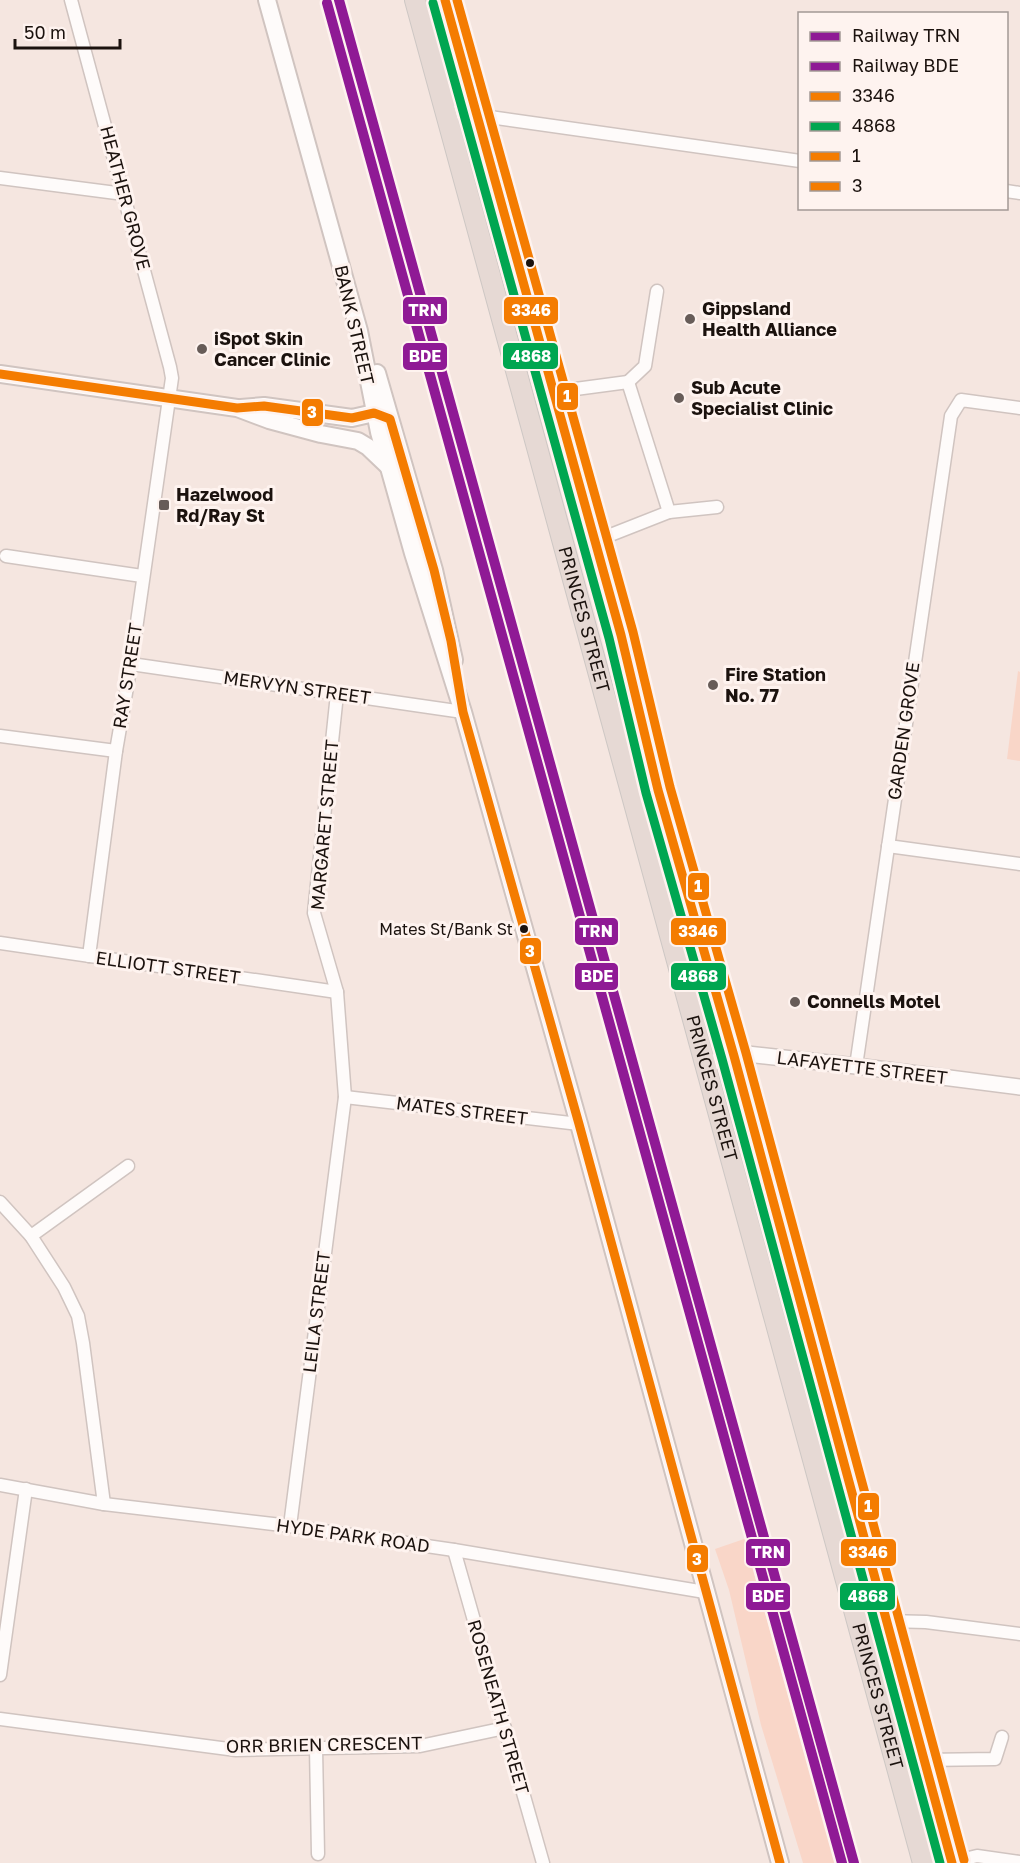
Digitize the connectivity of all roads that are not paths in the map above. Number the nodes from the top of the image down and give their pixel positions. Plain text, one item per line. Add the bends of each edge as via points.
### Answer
1 (71, 0) edge
2 (267, 0) edge
3 (416, 0) edge
4 (445, 0) edge
5 (447, 111) junction
6 (477, 114) junction
7 (798, 160) edge
8 (0, 178) edge
9 (124, 194) junction
10 (657, 291) dead end
11 (0, 374) edge
12 (628, 382) junction
13 (554, 392) junction
14 (169, 397) junction
15 (237, 408) junction
16 (1020, 408) edge
17 (381, 421) junction
18 (358, 441) junction
19 (390, 468) junction
20 (717, 507) dead end
21 (669, 512) junction
22 (613, 534) dead end
23 (6, 556) dead end
24 (142, 576) junction
25 (131, 664) junction
26 (337, 694) junction
27 (463, 712) junction
28 (0, 736) edge
29 (116, 751) junction
30 (888, 846) junction
31 (1020, 864) edge
32 (0, 942) edge
33 (89, 956) junction
34 (337, 992) junction
35 (734, 1056) junction
36 (705, 1064) junction
37 (856, 1066) junction
38 (1020, 1087) edge
39 (345, 1097) junction
40 (579, 1124) junction
41 (128, 1166) dead end
42 (2, 1208) edge
43 (31, 1236) junction
44 (0, 1485) edge
45 (26, 1489) junction
46 (104, 1504) junction
47 (290, 1526) junction
48 (454, 1550) junction
49 (705, 1592) junction
50 (887, 1621) junction
51 (858, 1628) junction
52 (1020, 1634) edge
53 (0, 1675) edge
54 (0, 1719) edge
55 (504, 1728) junction
56 (1002, 1737) dead end
57 (316, 1748) junction
58 (925, 1760) junction
59 (318, 1854) dead end
60 (952, 1862) edge
61 (1020, 1862) edge
62 (543, 1863) edge
63 (780, 1863) edge
64 (923, 1863) edge

1 - 9 street, HEATHER GROVE
2 - 17 main road, BANK STREET
3 - 5 highway, PRINCES STREET
4 - 6 highway, PRINCES STREET
5 - 6 street
5 - 36 highway, PRINCES STREET
6 - 7 street
6 - 13 highway, PRINCES STREET
8 - 9 street
9 - 14 street, HEATHER GROVE via 170,367
10 - 12 street via 645,366
11 - 14 main road
12 - 13 street
12 - 21 street
13 - 35 highway, PRINCES STREET via 621,635 658,790
14 - 15 main road
14 - 24 street, RAY STREET
15 - 17 main road via 264,406
15 - 18 main road via 269,420
16 - 30 street, GARDEN GROVE via 961,400 951,416
17 - 18 main road
17 - 19 main road, BANK STREET
17 - 27 main road via 434,570
18 - 19 main road
19 - 27 main road, BANK STREET
20 - 21 street
21 - 22 street
23 - 24 street
24 - 25 street, RAY STREET
25 - 26 street, MERVYN STREET
25 - 29 street, RAY STREET
26 - 27 street, MERVYN STREET
26 - 34 street, MARGARET STREET via 314,913
27 - 40 main road, BANK STREET
28 - 29 street
29 - 33 street, RAY STREET
30 - 31 street
30 - 37 street, GARDEN GROVE
32 - 33 street, ELLIOTT STREET
33 - 34 street, ELLIOTT STREET
34 - 39 street, MARGARET STREET
35 - 36 street, LAFAYETTE STREET
35 - 37 street, LAFAYETTE STREET via 747,1054
35 - 50 highway, PRINCES STREET
36 - 51 highway, PRINCES STREET
37 - 38 street, LAFAYETTE STREET
39 - 40 street, MATES STREET
39 - 47 street, LEILA STREET
40 - 49 main road, BANK STREET
41 - 43 street
42 - 43 street
43 - 46 street via 78,1316
44 - 45 street, HYDE PARK ROAD
45 - 46 street, HYDE PARK ROAD
45 - 53 street
46 - 47 street, HYDE PARK ROAD
47 - 48 street, HYDE PARK ROAD
48 - 49 street, HYDE PARK ROAD
48 - 55 street, ROSENEATH STREET
49 - 63 main road, BANK STREET
50 - 51 street
50 - 52 street
50 - 58 highway, PRINCES STREET
51 - 64 highway, PRINCES STREET
54 - 57 street, ORR BRIEN CRESCENT via 236,1750
55 - 57 street, ORR BRIEN CRESCENT via 420,1746
55 - 62 street, ROSENEATH STREET
56 - 58 street via 995,1759
57 - 59 street
58 - 60 highway, PRINCES STREET
60 - 61 street via 977,1856

